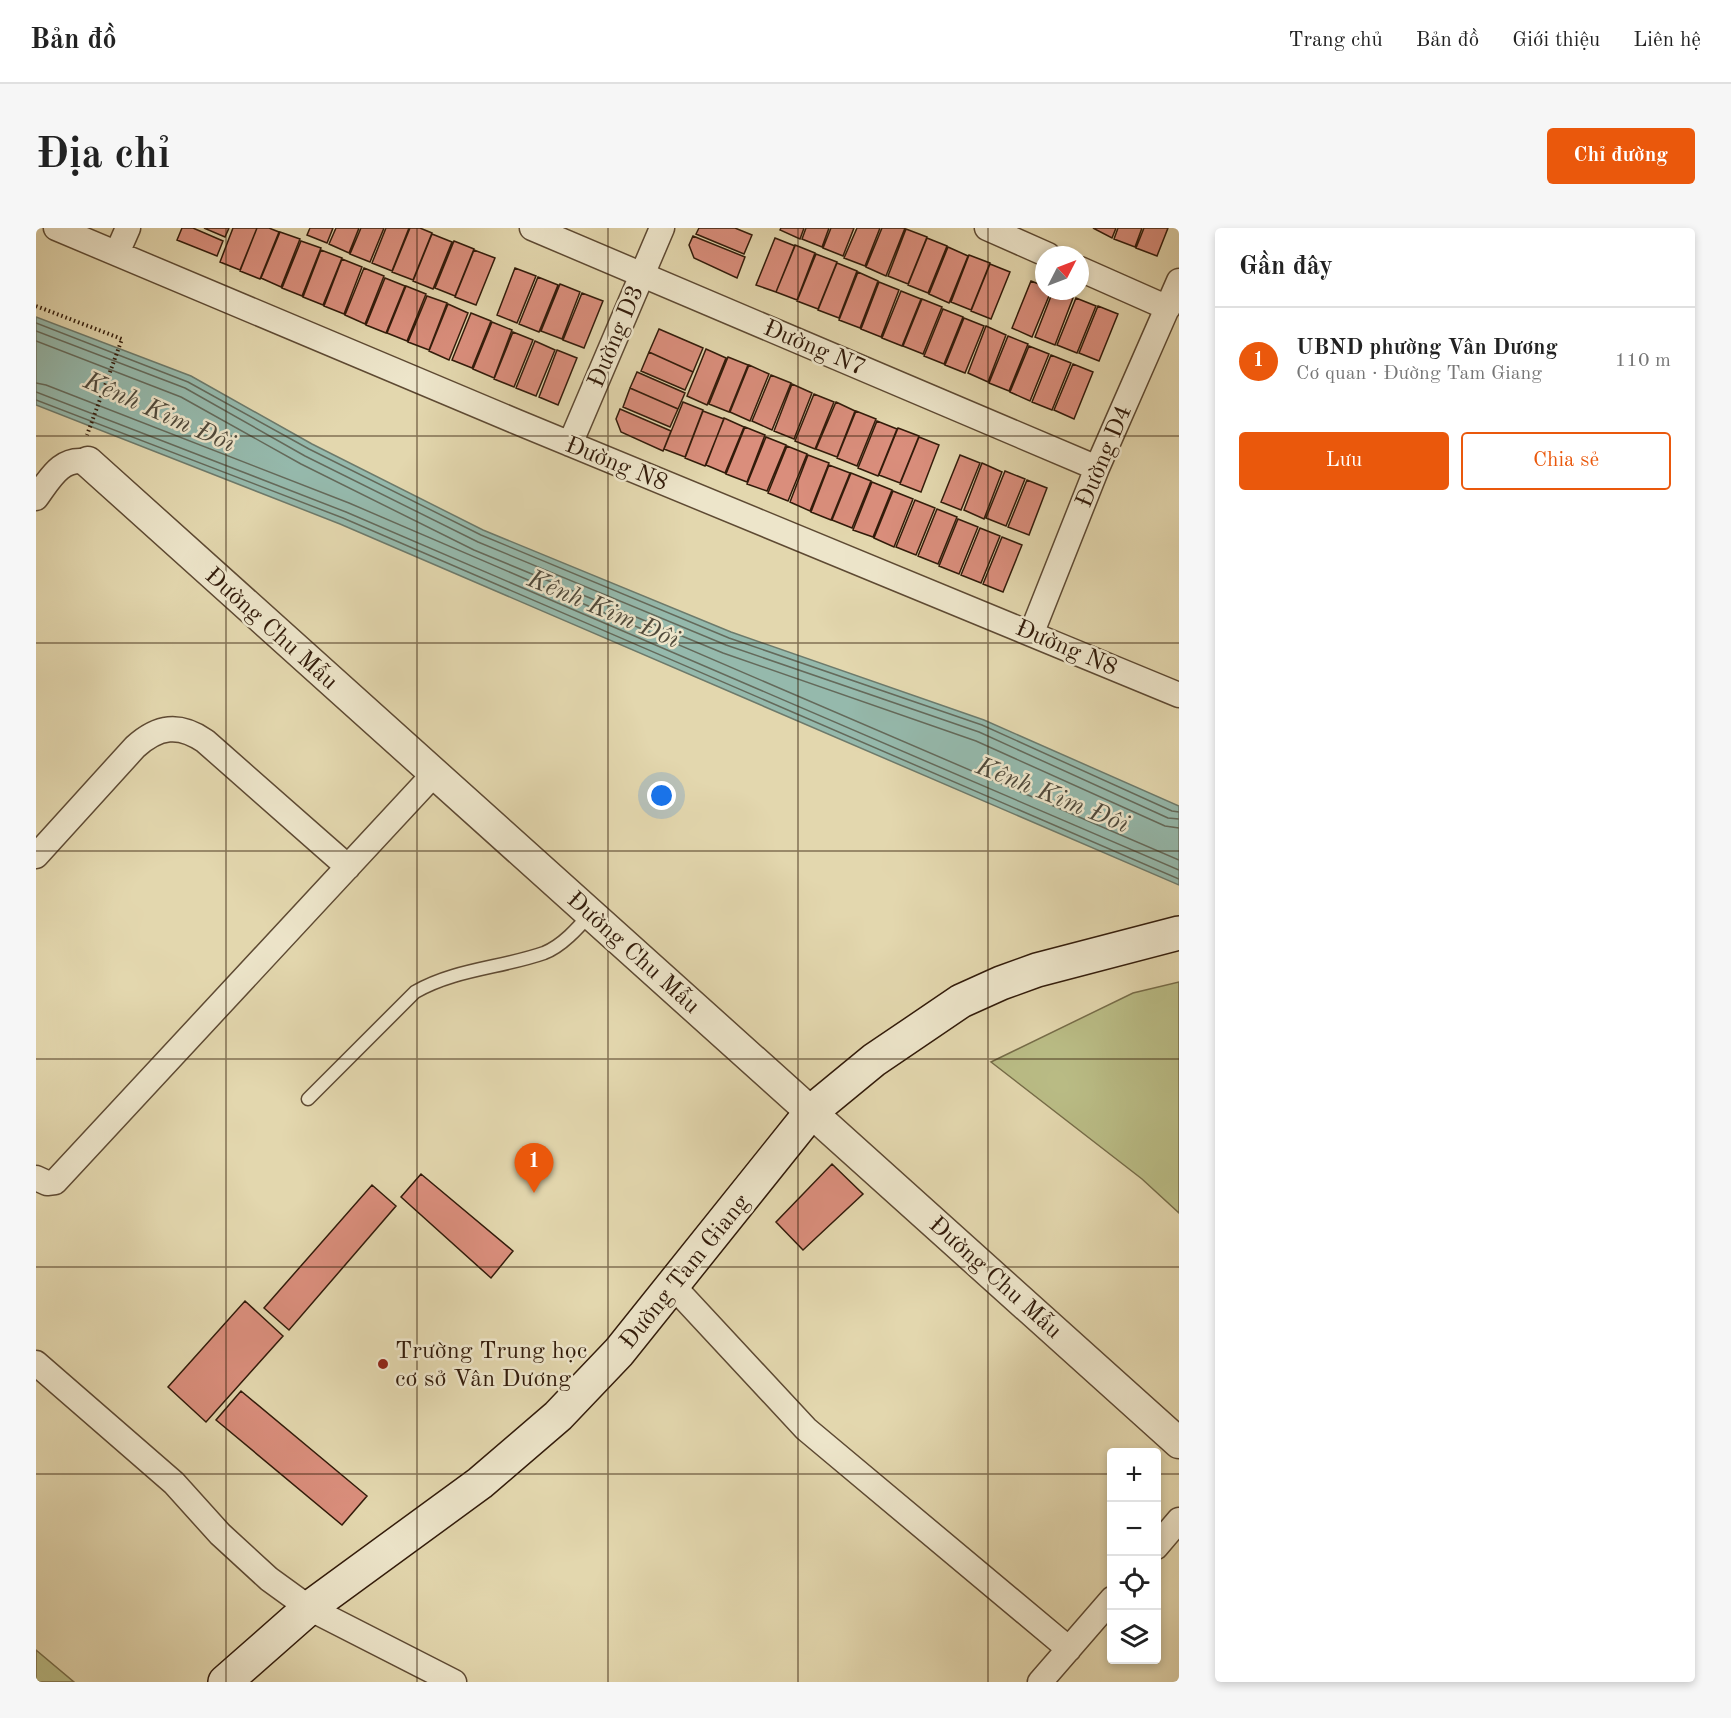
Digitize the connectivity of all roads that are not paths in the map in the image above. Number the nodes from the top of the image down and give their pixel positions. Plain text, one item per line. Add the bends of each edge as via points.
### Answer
1 (56, 228) edge
2 (128, 228) edge
3 (532, 228) edge
4 (662, 228) edge
5 (987, 228) edge
6 (1035, 249) edge
7 (117, 254) junction
8 (642, 273) junction
9 (1089, 273) edge
10 (1179, 281) edge
11 (1168, 308) junction
12 (570, 444) junction
13 (88, 462) joint
14 (1097, 468) junction
15 (36, 498) edge
16 (1032, 632) junction
17 (1179, 695) edge
18 (434, 774) junction
19 (36, 856) edge
20 (348, 867) junction
21 (591, 913) junction
22 (1179, 933) edge
23 (308, 1099) dead end
24 (812, 1111) junction
25 (36, 1178) edge
26 (673, 1286) junction
27 (36, 1363) edge
28 (1179, 1443) edge
29 (1179, 1520) edge
30 (1161, 1540) edge
31 (1107, 1605) edge
32 (309, 1608) junction
33 (1069, 1648) junction
34 (225, 1682) edge
35 (453, 1682) edge
36 (1040, 1682) edge

1 - 7 street, Đường N8
2 - 7 street
3 - 8 street, Đường N7
4 - 8 street, Đường D3
5 - 6 street
7 - 12 street, Đường N8
8 - 12 street, Đường D3
8 - 14 street, Đường N7
9 - 11 street
10 - 11 street, Đường D4
11 - 14 street, Đường D4
12 - 16 street, Đường N8
13 - 15 street via 74,460 62,465
13 - 18 street, Đường Chu Mẫu
14 - 16 street, Đường D4
16 - 17 street, Đường N8
18 - 20 street
18 - 21 street, Đường Chu Mẫu
19 - 20 street via 135,747 146,737 168,728 192,732 205,741
20 - 25 street via 55,1182
21 - 23 lane via 577,930 546,952 437,980 415,992
21 - 24 street, Đường Chu Mẫu
22 - 24 main road, Đường Tam Giang via 1037,970 960,1002 874,1060
24 - 26 main road, Đường Tam Giang
24 - 28 street, Đường Chu Mẫu
26 - 32 main road, Đường Tam Giang via 619,1352 558,1416 480,1483
26 - 33 street via 806,1429
27 - 32 street via 174,1483 220,1534 269,1579
29 - 30 street
31 - 33 street
32 - 34 main road, Đường Tam Giang
32 - 35 street
33 - 36 street

